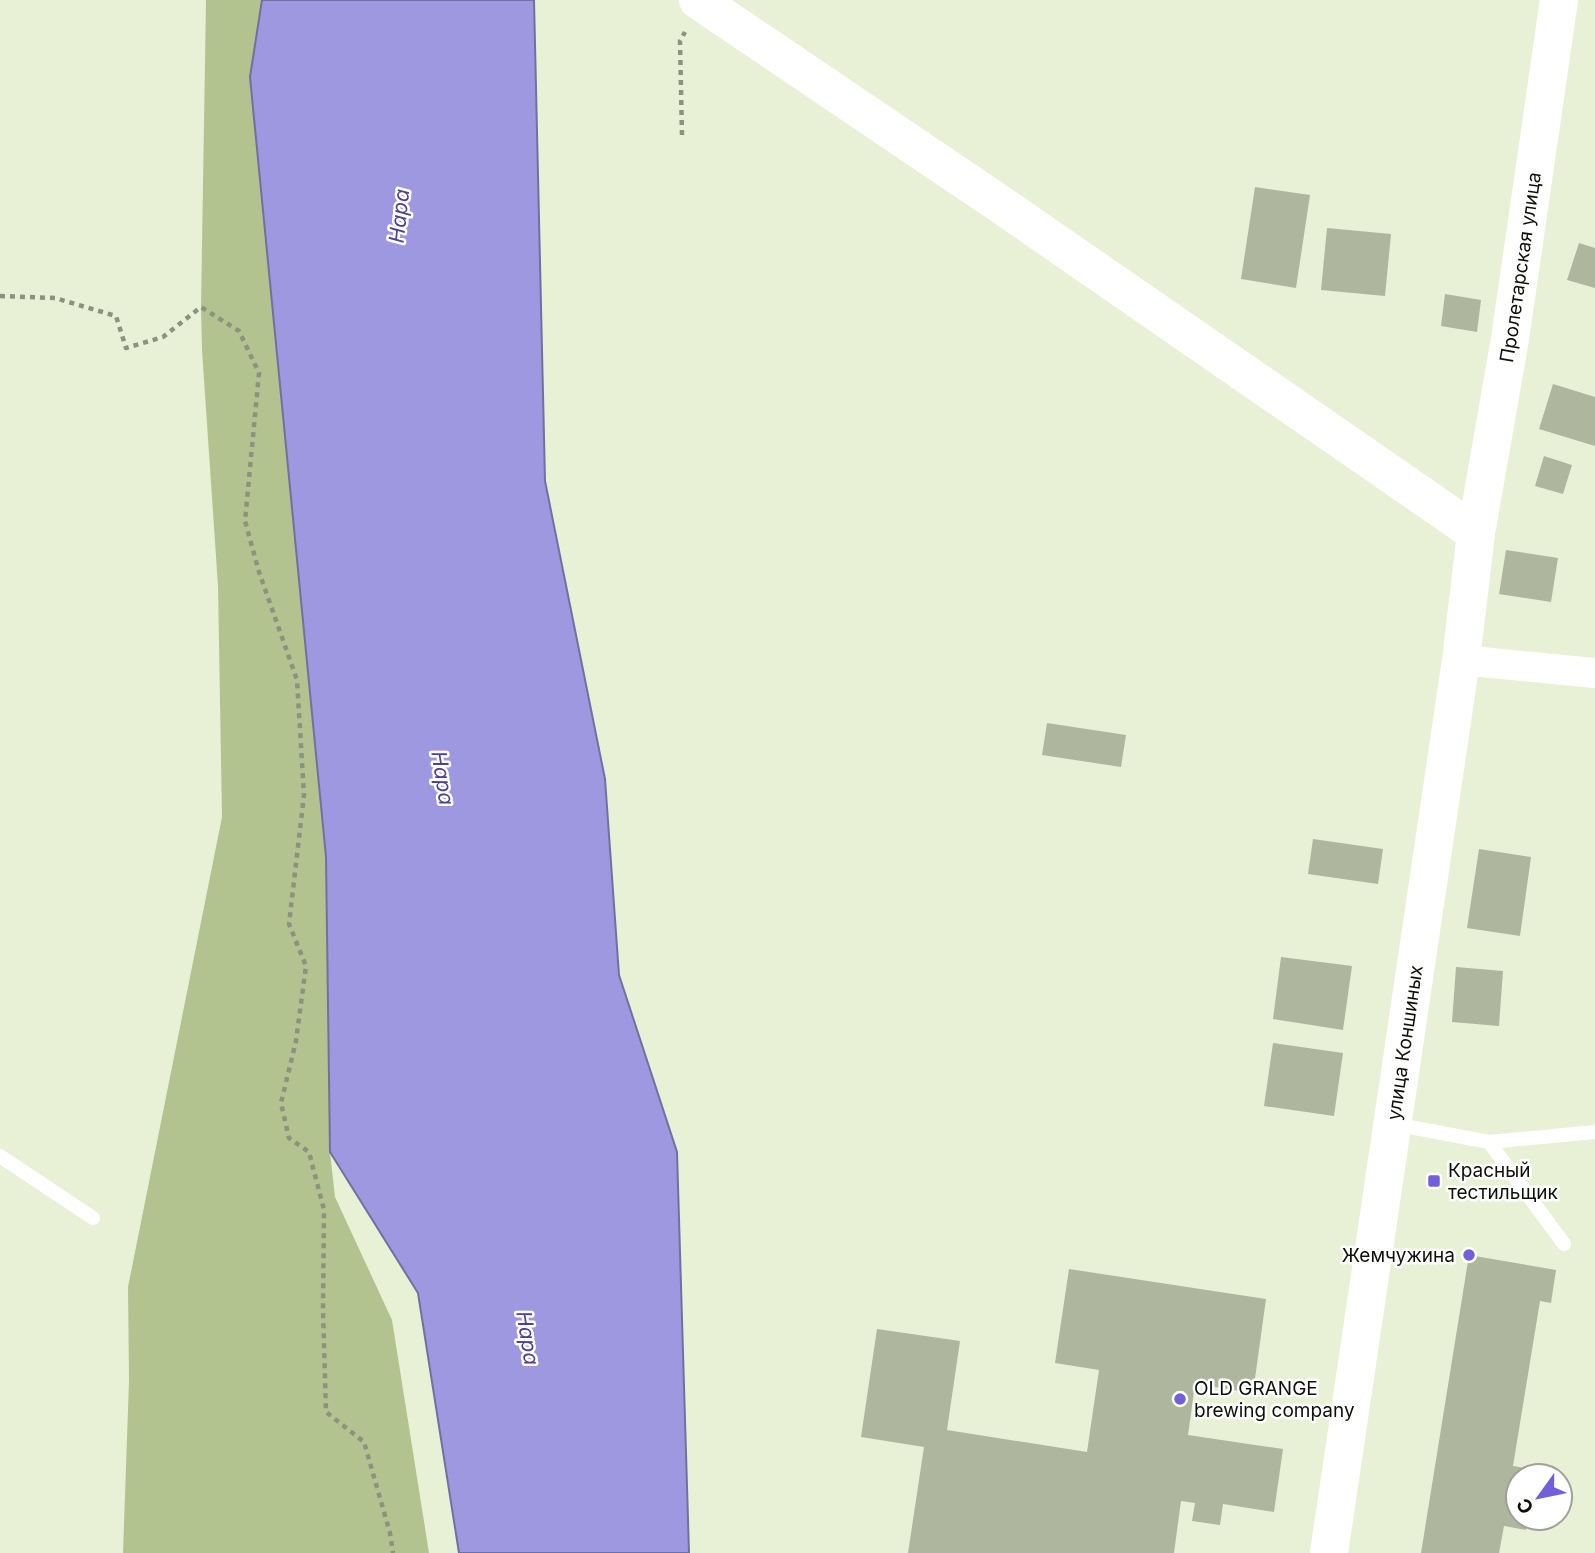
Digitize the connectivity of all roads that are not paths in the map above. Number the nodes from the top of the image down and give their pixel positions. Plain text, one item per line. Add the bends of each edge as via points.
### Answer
1 (1559, 0) edge
2 (695, 11) edge
3 (1476, 533) junction
4 (1461, 660) junction
5 (1595, 673) edge
6 (1392, 1124) junction
7 (1595, 1132) edge
8 (1489, 1142) junction
9 (0, 1156) edge
10 (93, 1218) dead end
11 (1564, 1244) dead end
12 (1329, 1553) edge

1 - 3 main road, Пролетарская улица via 1510,340
2 - 3 main road via 1020,217
3 - 4 main road, улица Коншиных
4 - 5 street
4 - 6 main road, улица Коншиных
6 - 8 lane
6 - 12 main road, улица Коншиных
7 - 8 lane
8 - 11 lane
9 - 10 lane

